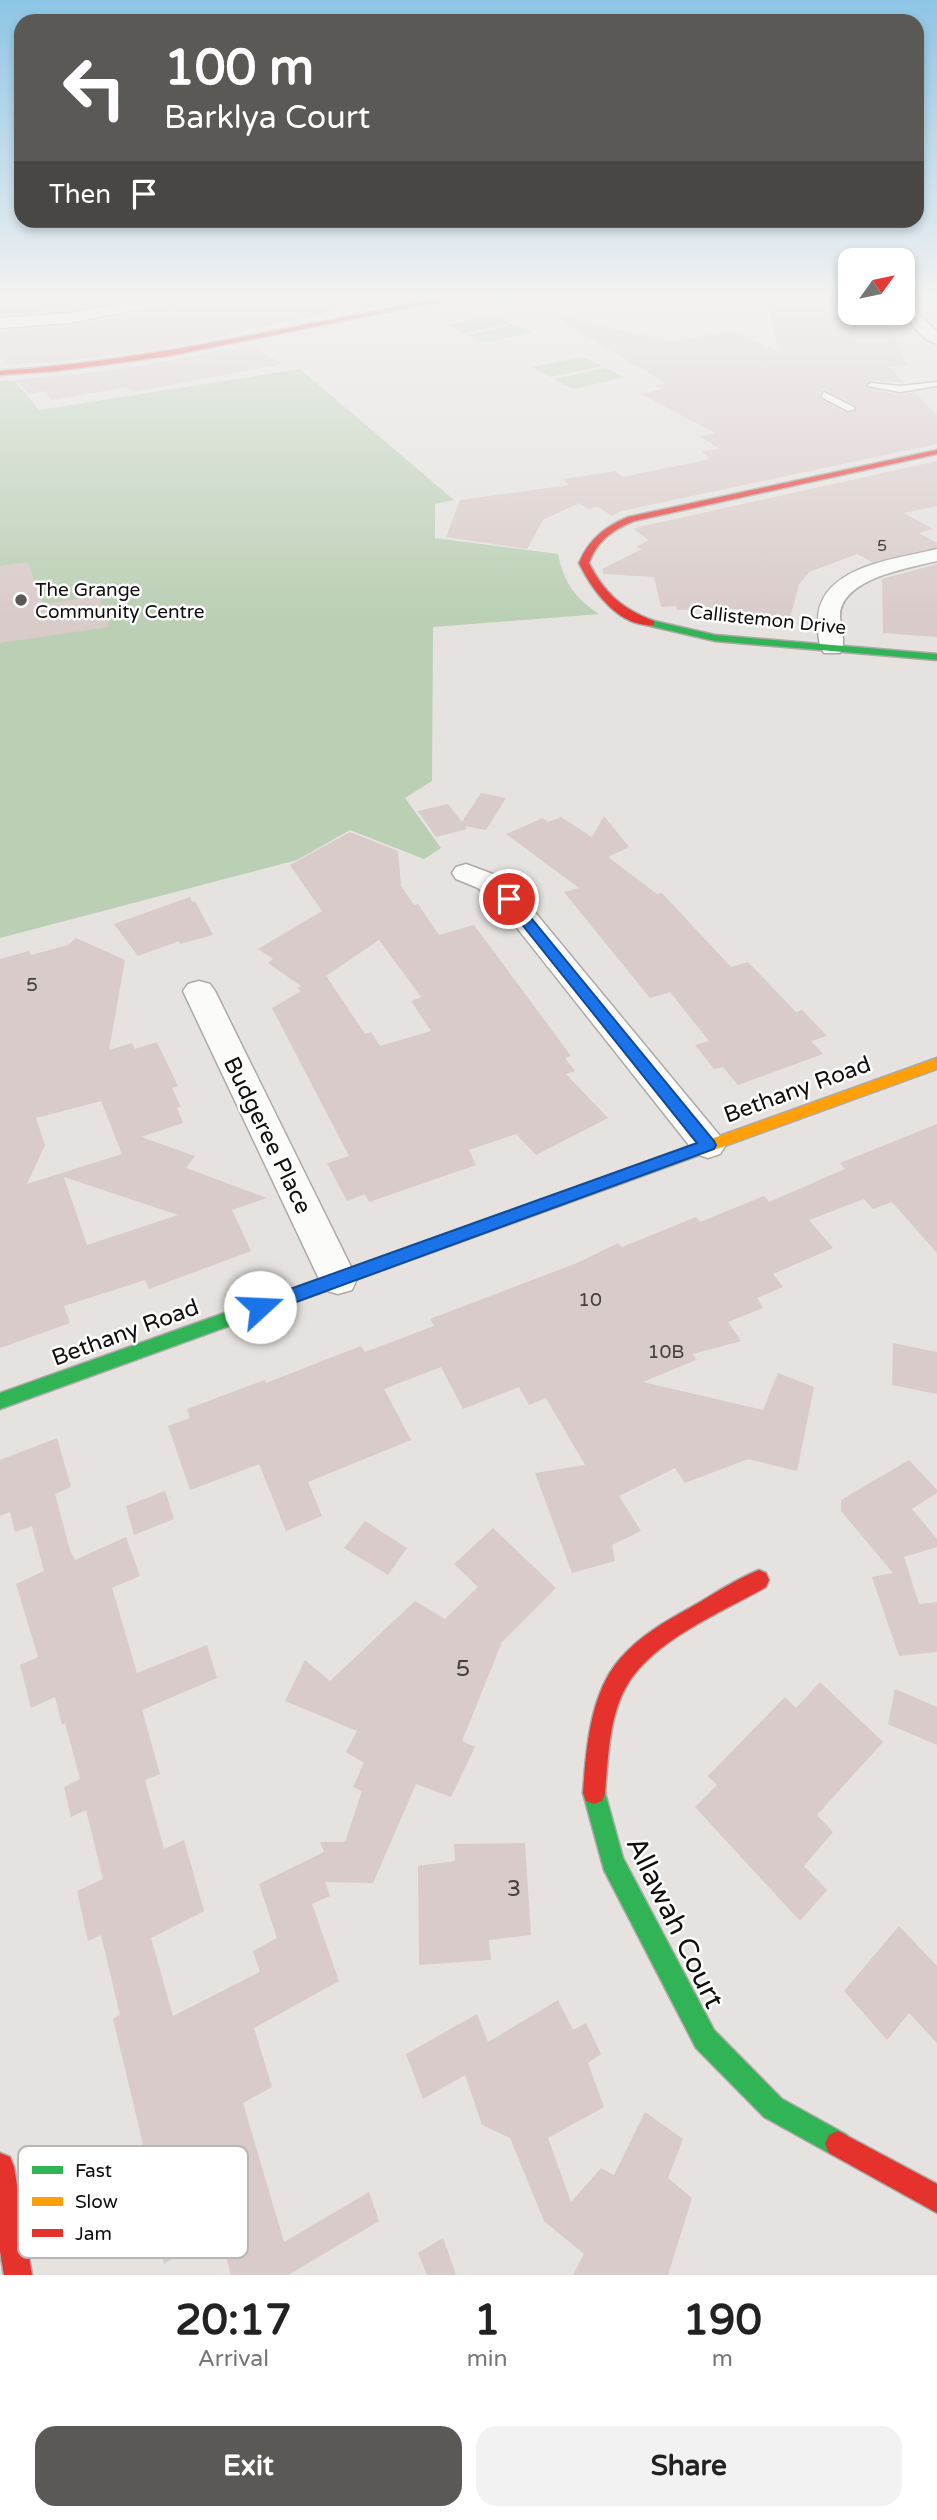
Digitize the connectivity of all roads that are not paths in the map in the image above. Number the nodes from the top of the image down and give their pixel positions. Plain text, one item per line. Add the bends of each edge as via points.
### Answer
1 (846, 406) edge
2 (851, 409) dead end
3 (937, 452) edge
4 (937, 555) edge
5 (832, 648) junction
6 (937, 657) edge
7 (466, 873) dead end
8 (198, 991) dead end
9 (937, 1063) edge
10 (708, 1145) junction
11 (338, 1279) junction
12 (0, 1401) edge
13 (759, 1580) dead end
14 (0, 2167) edge
15 (937, 2199) edge
16 (18, 2275) edge

1 - 2 lane
3 - 5 street, Callistemon Drive via 646,514 609,529 587,551 586,575 595,589 615,606 644,620 713,637
4 - 5 street via 873,573 836,593 829,614
5 - 6 street, Callistemon Drive
7 - 10 street via 488,882 509,899
8 - 11 street, Budgeree Place
9 - 10 street, Bethany Road
10 - 11 street, Bethany Road
11 - 12 street, Bethany Road
13 - 15 street, Allawah Court via 651,1643 623,1670 596,1752 594,1798 612,1862 705,2039 773,2108
14 - 16 street

